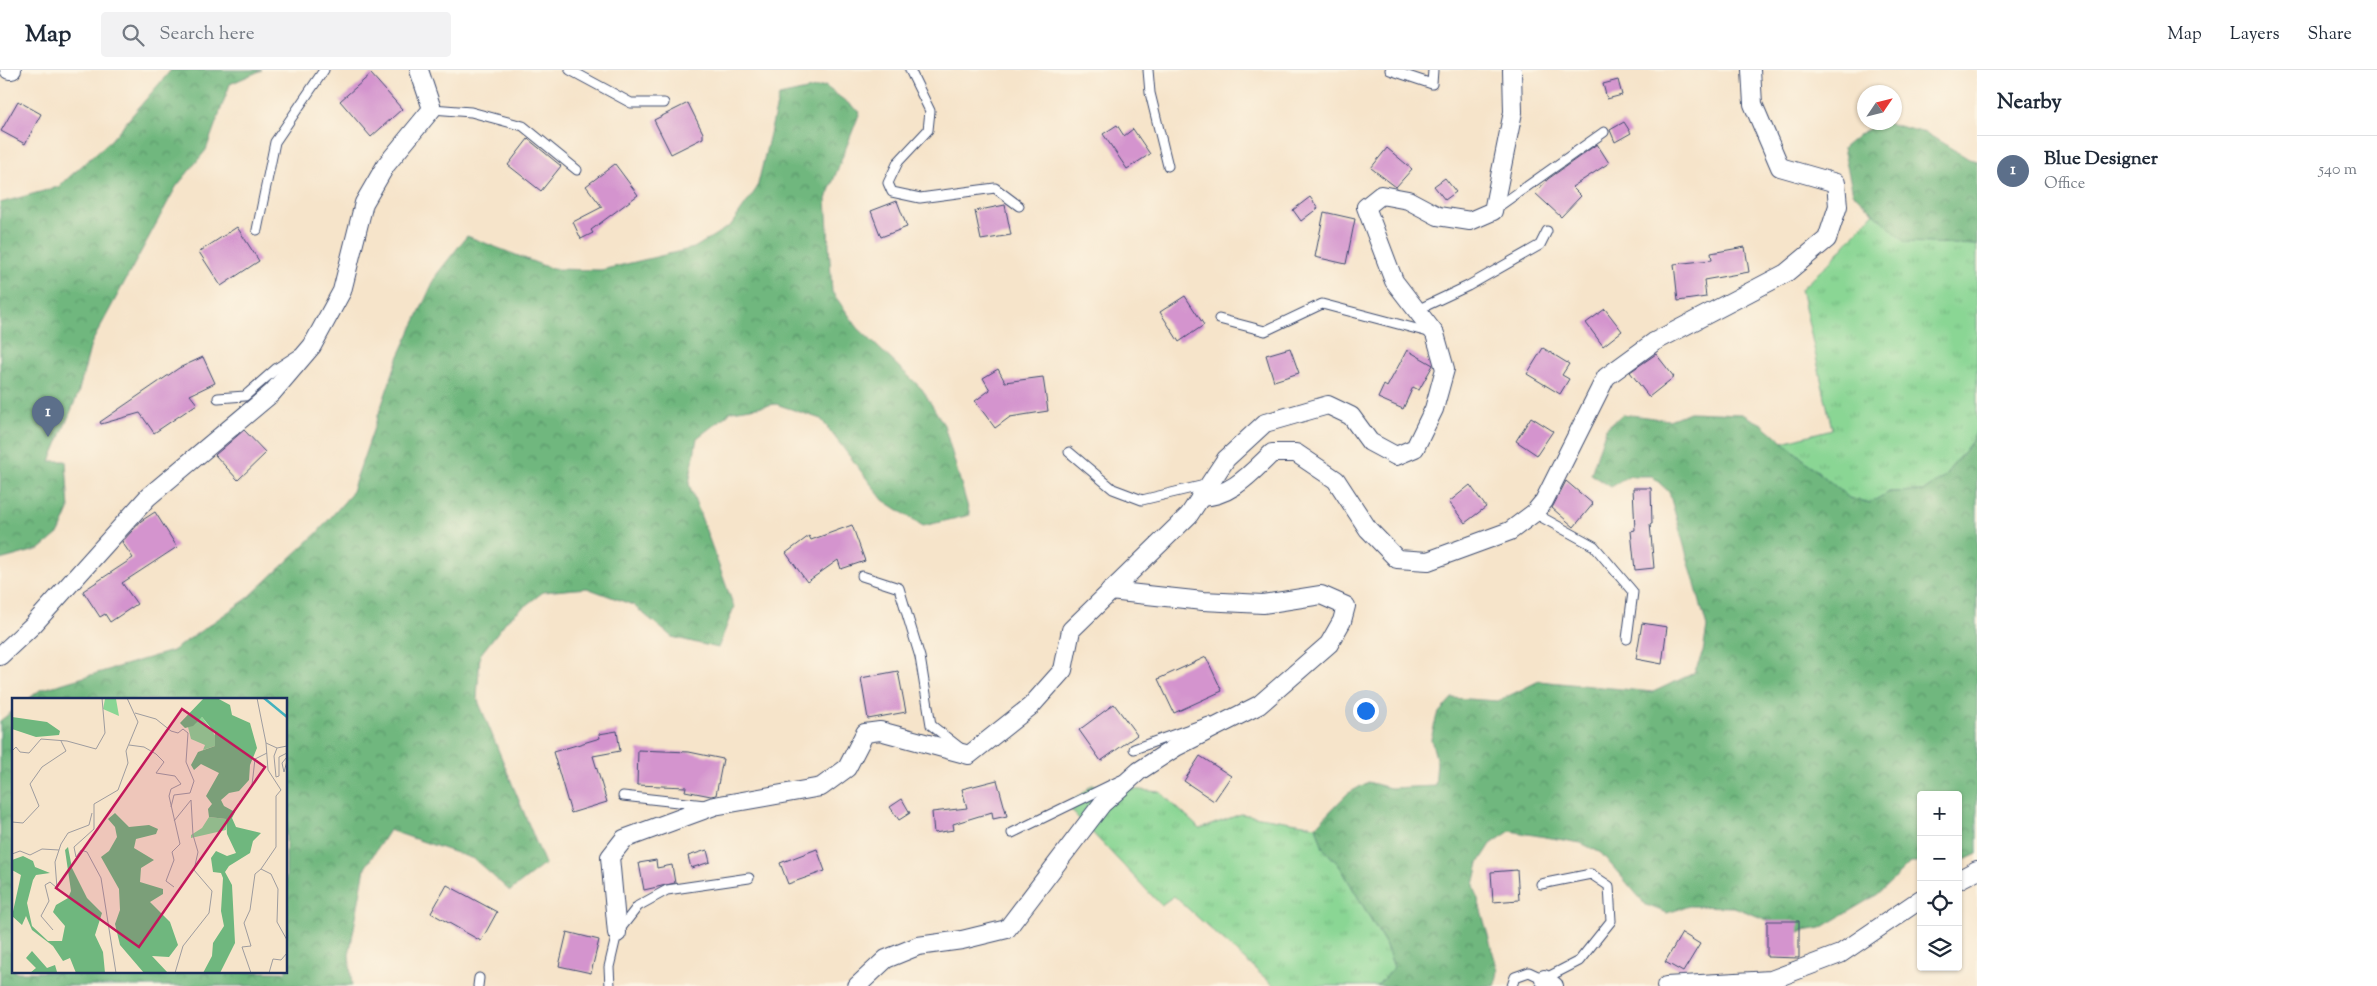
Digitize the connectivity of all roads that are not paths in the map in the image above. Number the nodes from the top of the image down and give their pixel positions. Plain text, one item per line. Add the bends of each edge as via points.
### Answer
1 (324, 70) edge
2 (419, 70) edge
3 (570, 70) edge
4 (910, 70) edge
5 (1148, 70) edge
6 (1390, 70) edge
7 (1433, 70) edge
8 (1512, 70) edge
9 (1751, 70) edge
10 (664, 103) dead end
11 (432, 109) junction
12 (1604, 132) dead end
13 (1168, 166) dead end
14 (577, 170) dead end
15 (1018, 206) dead end
16 (1493, 211) junction
17 (257, 230) dead end
18 (1547, 231) dead end
19 (1417, 310) junction
20 (1219, 320) dead end
21 (1434, 334) junction
22 (312, 346) junction
23 (218, 398) dead end
24 (1069, 452) dead end
25 (1205, 490) junction
26 (1534, 513) junction
27 (862, 576) dead end
28 (1110, 591) junction
29 (1627, 639) dead end
30 (0, 656) edge
31 (1259, 704) junction
32 (1134, 748) dead end
33 (969, 755) junction
34 (1139, 771) junction
35 (623, 796) dead end
36 (714, 806) junction
37 (1012, 833) dead end
38 (1977, 870) edge
39 (749, 878) dead end
40 (1962, 878) edge
41 (1541, 884) dead end
42 (1917, 902) edge
43 (617, 933) junction
44 (1549, 983) edge
45 (610, 986) edge
46 (857, 986) edge
47 (1512, 986) edge
48 (1666, 986) edge

1 - 17 lane via 275,142
2 - 11 street
3 - 10 lane via 632,103
4 - 15 lane via 930,111 928,130 898,162 888,182 892,192 920,198 994,188
5 - 13 lane via 1150,93
6 - 7 lane via 1432,84
8 - 16 street via 1513,112
9 - 26 street via 1753,104 1780,167 1836,183 1838,206 1826,239 1786,273 1654,342 1606,377 1544,501
11 - 14 lane via 471,112 523,126
11 - 22 street via 386,165 364,203 342,291
12 - 16 lane
16 - 19 street via 1470,221 1438,216 1408,200 1381,195 1366,207 1394,281
18 - 19 lane via 1540,245 1468,286
19 - 21 street
20 - 21 lane via 1265,331 1322,304
21 - 25 street via 1445,369 1434,409 1415,448 1396,456 1370,442 1351,416 1328,405 1265,423 1226,459
22 - 23 lane via 277,368 245,396
22 - 30 street via 272,393 148,497 33,625
24 - 25 lane via 1113,489 1142,500
25 - 26 street via 1215,497 1236,487 1272,453 1296,453 1336,480 1368,530 1397,559 1428,561 1510,530
25 - 28 street via 1189,515
26 - 29 lane via 1594,546 1633,592
27 - 33 lane via 899,588 920,657 931,725
28 - 31 street via 1264,604 1321,595 1346,606 1329,644
28 - 33 street via 1072,630 1063,670 1031,706
31 - 32 lane
31 - 34 street via 1176,747
33 - 36 street via 880,731 865,733 847,768 821,787
34 - 37 lane
34 - 46 street via 1102,804 1007,929 918,946 886,959
35 - 36 lane
36 - 43 street via 624,839 614,851 610,858
38 - 40 street
39 - 43 lane via 667,890 638,906
41 - 44 lane via 1591,874 1609,886 1611,921 1579,961
42 - 48 street via 1840,954 1771,980
43 - 45 lane via 609,967
44 - 47 lane via 1529,972 1515,977

